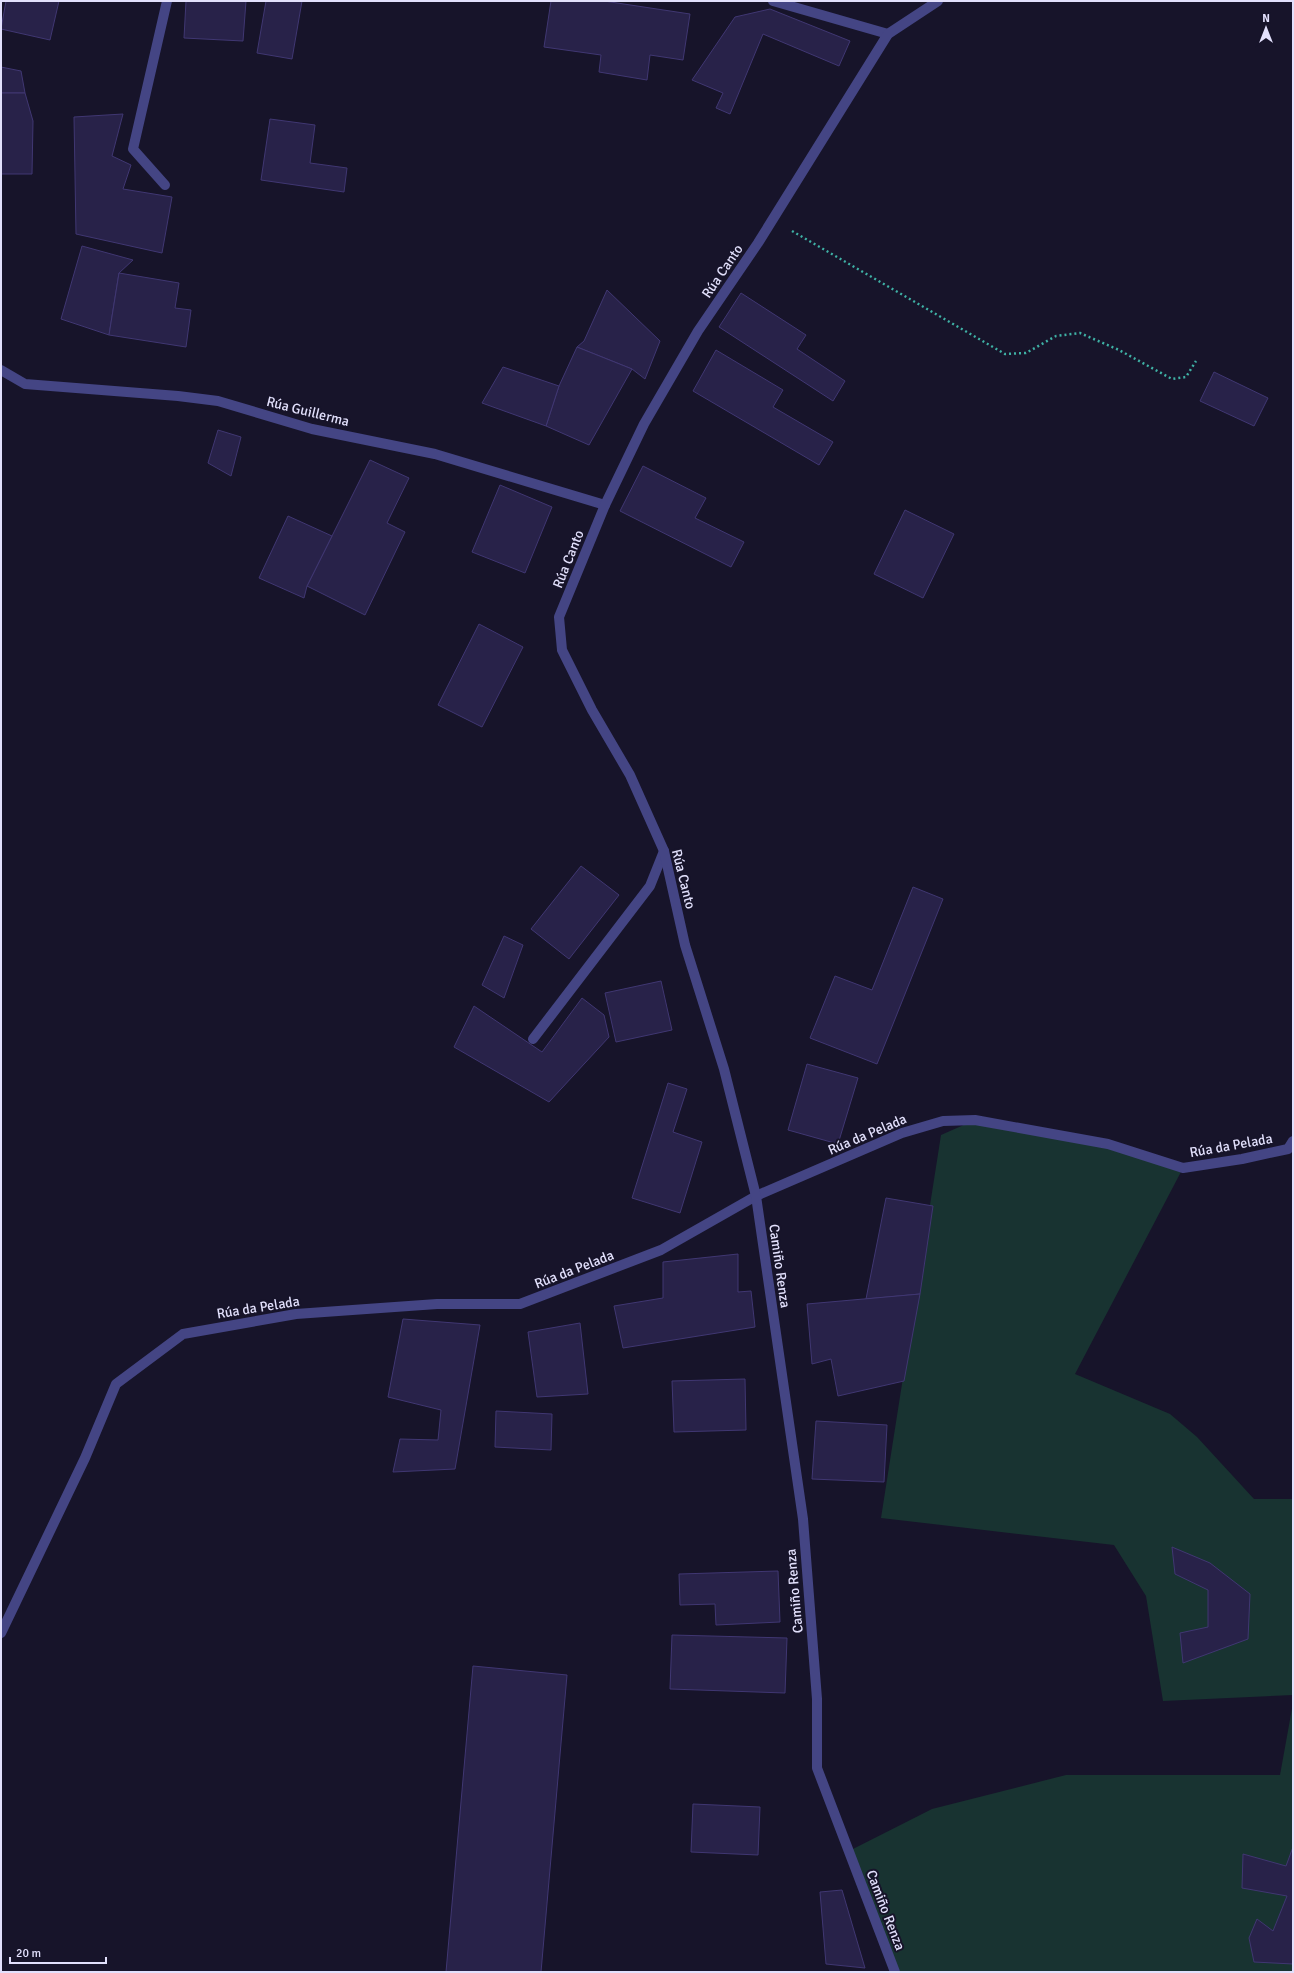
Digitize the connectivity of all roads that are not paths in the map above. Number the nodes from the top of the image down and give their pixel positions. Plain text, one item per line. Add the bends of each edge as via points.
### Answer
1 (167, 1) edge
2 (773, 1) edge
3 (938, 1) edge
4 (888, 34) junction
5 (165, 185) dead end
6 (1, 370) edge
7 (604, 505) junction
8 (664, 851) junction
9 (533, 1039) dead end
10 (1293, 1141) edge
11 (756, 1196) junction
12 (1, 1633) edge
13 (895, 1972) edge

1 - 5 street via 132,149
2 - 4 street
3 - 4 street, Rúa Canto
4 - 7 street, Rúa Canto via 698,331 644,424
6 - 7 street, Rúa Guillerma via 25,384 218,401 312,429 435,454
7 - 8 street, Rúa Canto via 559,617 562,650 592,710 630,775
8 - 9 street via 650,886
8 - 11 street, Rúa Canto via 685,945 724,1069
10 - 11 street, Rúa da Pelada via 1288,1148 1242,1159 1183,1168 1108,1144 975,1120 943,1121 902,1133
11 - 12 street, Rúa da Pelada via 662,1250 520,1304 437,1304 296,1314 183,1334 116,1384 85,1458
11 - 13 street, Camiño Renza via 803,1519 817,1699 817,1768

